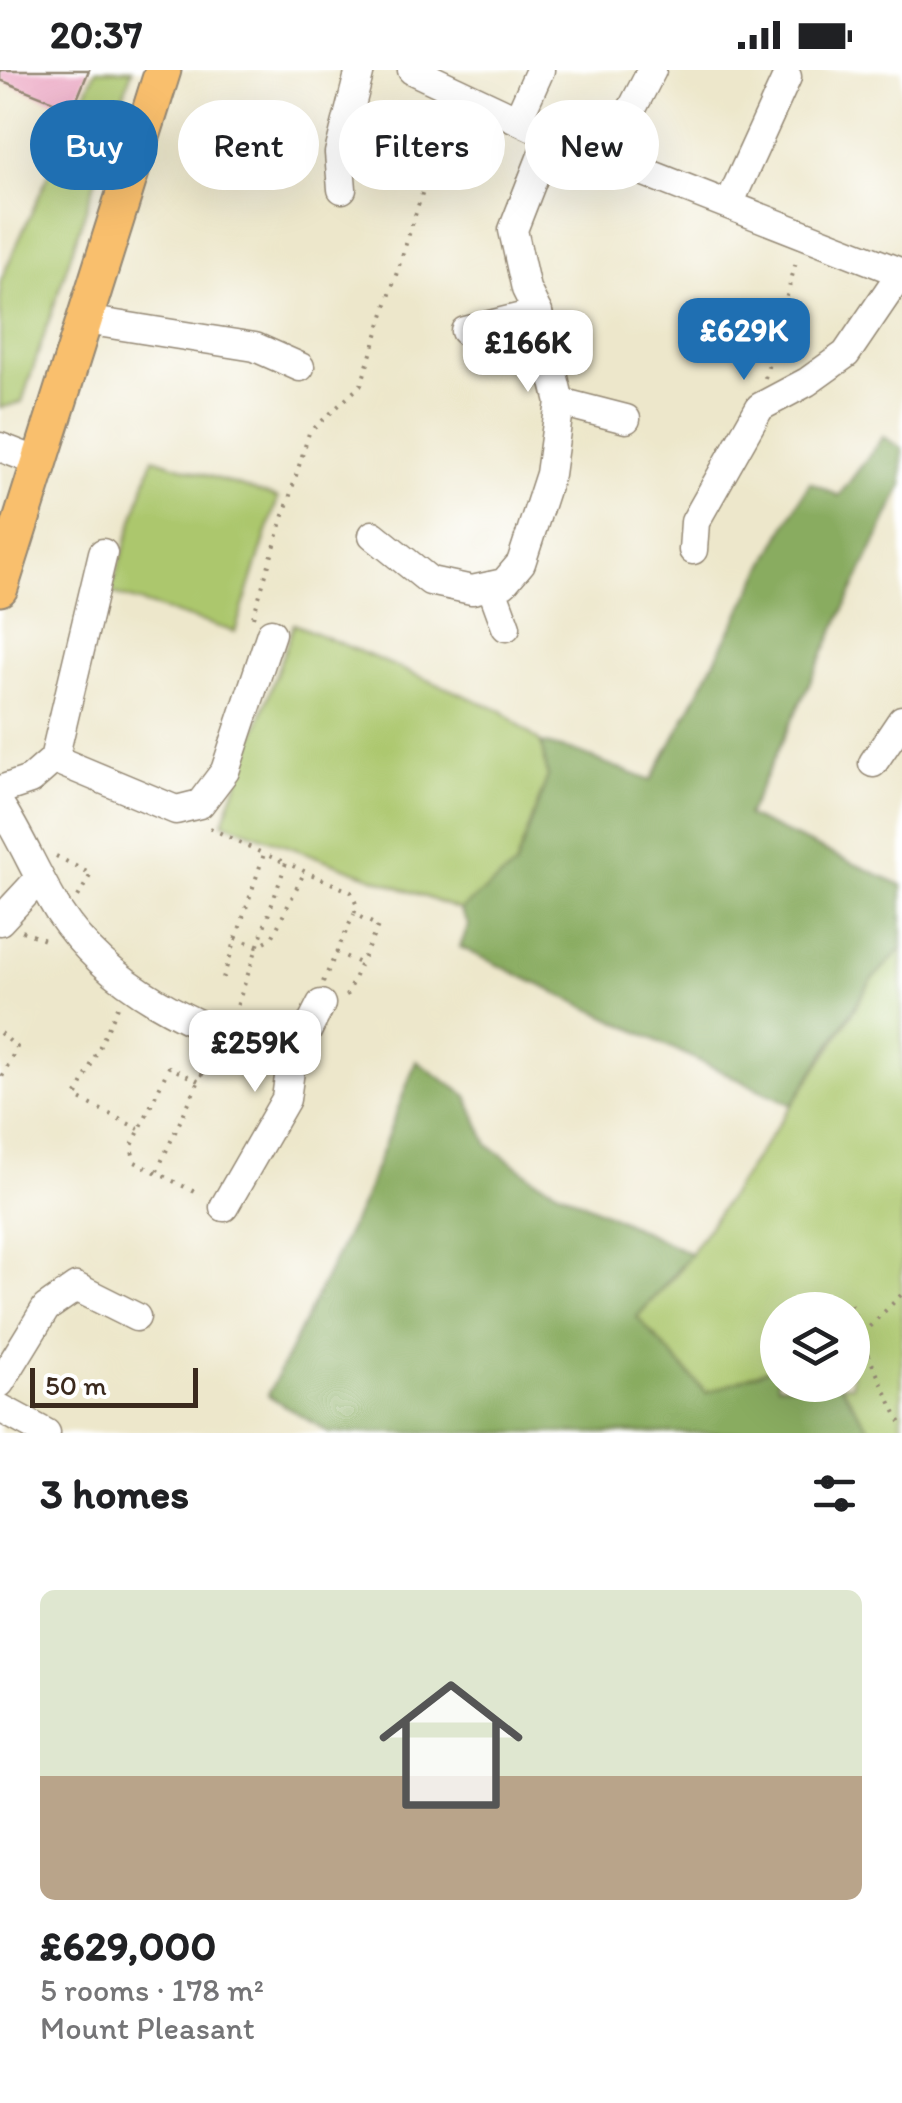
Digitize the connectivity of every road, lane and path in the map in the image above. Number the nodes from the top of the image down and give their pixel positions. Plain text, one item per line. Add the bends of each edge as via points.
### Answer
1 (163, 70) edge
2 (360, 70) edge
3 (412, 70) edge
4 (540, 70) edge
5 (652, 70) edge
6 (787, 76) dead end
7 (455, 89) junction
8 (352, 100) edge
9 (636, 100) edge
10 (518, 118) junction
11 (525, 122) edge
12 (659, 177) edge
13 (529, 190) edge
14 (729, 204) junction
15 (803, 234) junction
16 (902, 273) edge
17 (538, 314) junction
18 (84, 320) junction
19 (465, 331) dead end
20 (300, 367) dead end
21 (560, 402) junction
22 (770, 402) junction
23 (626, 419) dead end
24 (0, 447) edge
25 (42, 463) junction
26 (373, 535) dead end
27 (693, 550) dead end
28 (103, 553) dead end
29 (491, 586) junction
30 (0, 588) edge
31 (506, 627) dead end
32 (271, 633) joint
33 (902, 720) edge
34 (54, 758) junction
35 (886, 758) edge
36 (0, 790) edge
37 (0, 804) edge
38 (176, 810) junction
39 (264, 854) junction
40 (286, 863) junction
41 (45, 866) junction
42 (305, 871) junction
43 (72, 910) dead end
44 (354, 914) junction
45 (5, 924) edge
46 (236, 938) junction
47 (54, 944) dead end
48 (257, 946) junction
49 (336, 952) junction
50 (361, 964) junction
51 (223, 978) dead end
52 (124, 996) dead end
53 (321, 1004) junction
54 (0, 1033) edge
55 (222, 1045) junction
56 (292, 1064) junction
57 (0, 1081) edge
58 (198, 1081) junction
59 (139, 1129) junction
60 (156, 1172) junction
61 (224, 1207) joint
62 (902, 1294) edge
63 (136, 1316) dead end
64 (870, 1326) edge
65 (870, 1352) edge
66 (0, 1384) edge
67 (0, 1408) edge
68 (902, 1426) edge
69 (46, 1433) edge

1 - 18 main road
2 - 8 street
3 - 7 street
4 - 10 street
5 - 9 street
6 - 14 street
7 - 10 street
7 - 32 path via 361,386 309,432 251,616
10 - 11 street
12 - 14 street
13 - 17 street via 513,230
14 - 15 street
15 - 16 street
15 - 22 path via 765,375
16 - 22 street via 846,354
17 - 19 street
17 - 21 street
18 - 20 street via 254,347
18 - 25 main road
21 - 23 street
21 - 29 street via 550,474 521,563 504,583
22 - 27 street via 760,407 695,522
24 - 25 street
25 - 30 main road
26 - 29 street via 430,581 472,590
28 - 34 street
29 - 31 street
32 - 38 street via 226,771 200,804
33 - 35 street
34 - 36 street via 30,780
34 - 38 street
37 - 41 street
38 - 39 path
39 - 40 path
39 - 46 path
40 - 42 path
40 - 48 path
41 - 43 path via 90,874
41 - 45 street
41 - 55 street via 61,915 110,972
42 - 44 path via 351,892
42 - 48 path via 272,938
44 - 49 path
44 - 50 path via 378,926
45 - 47 path
46 - 48 path
46 - 51 path
48 - 55 path
49 - 50 path
49 - 53 path via 315,1000
50 - 53 path via 338,1013
52 - 59 path via 76,1097
53 - 56 street
54 - 57 path via 17,1047
55 - 56 street
55 - 58 path
56 - 61 street via 287,1098
58 - 59 path via 169,1067
58 - 60 path
59 - 60 path via 131,1148 135,1162
60 - 61 path
62 - 64 path
63 - 66 street via 76,1287 46,1308
65 - 68 path
67 - 69 street

